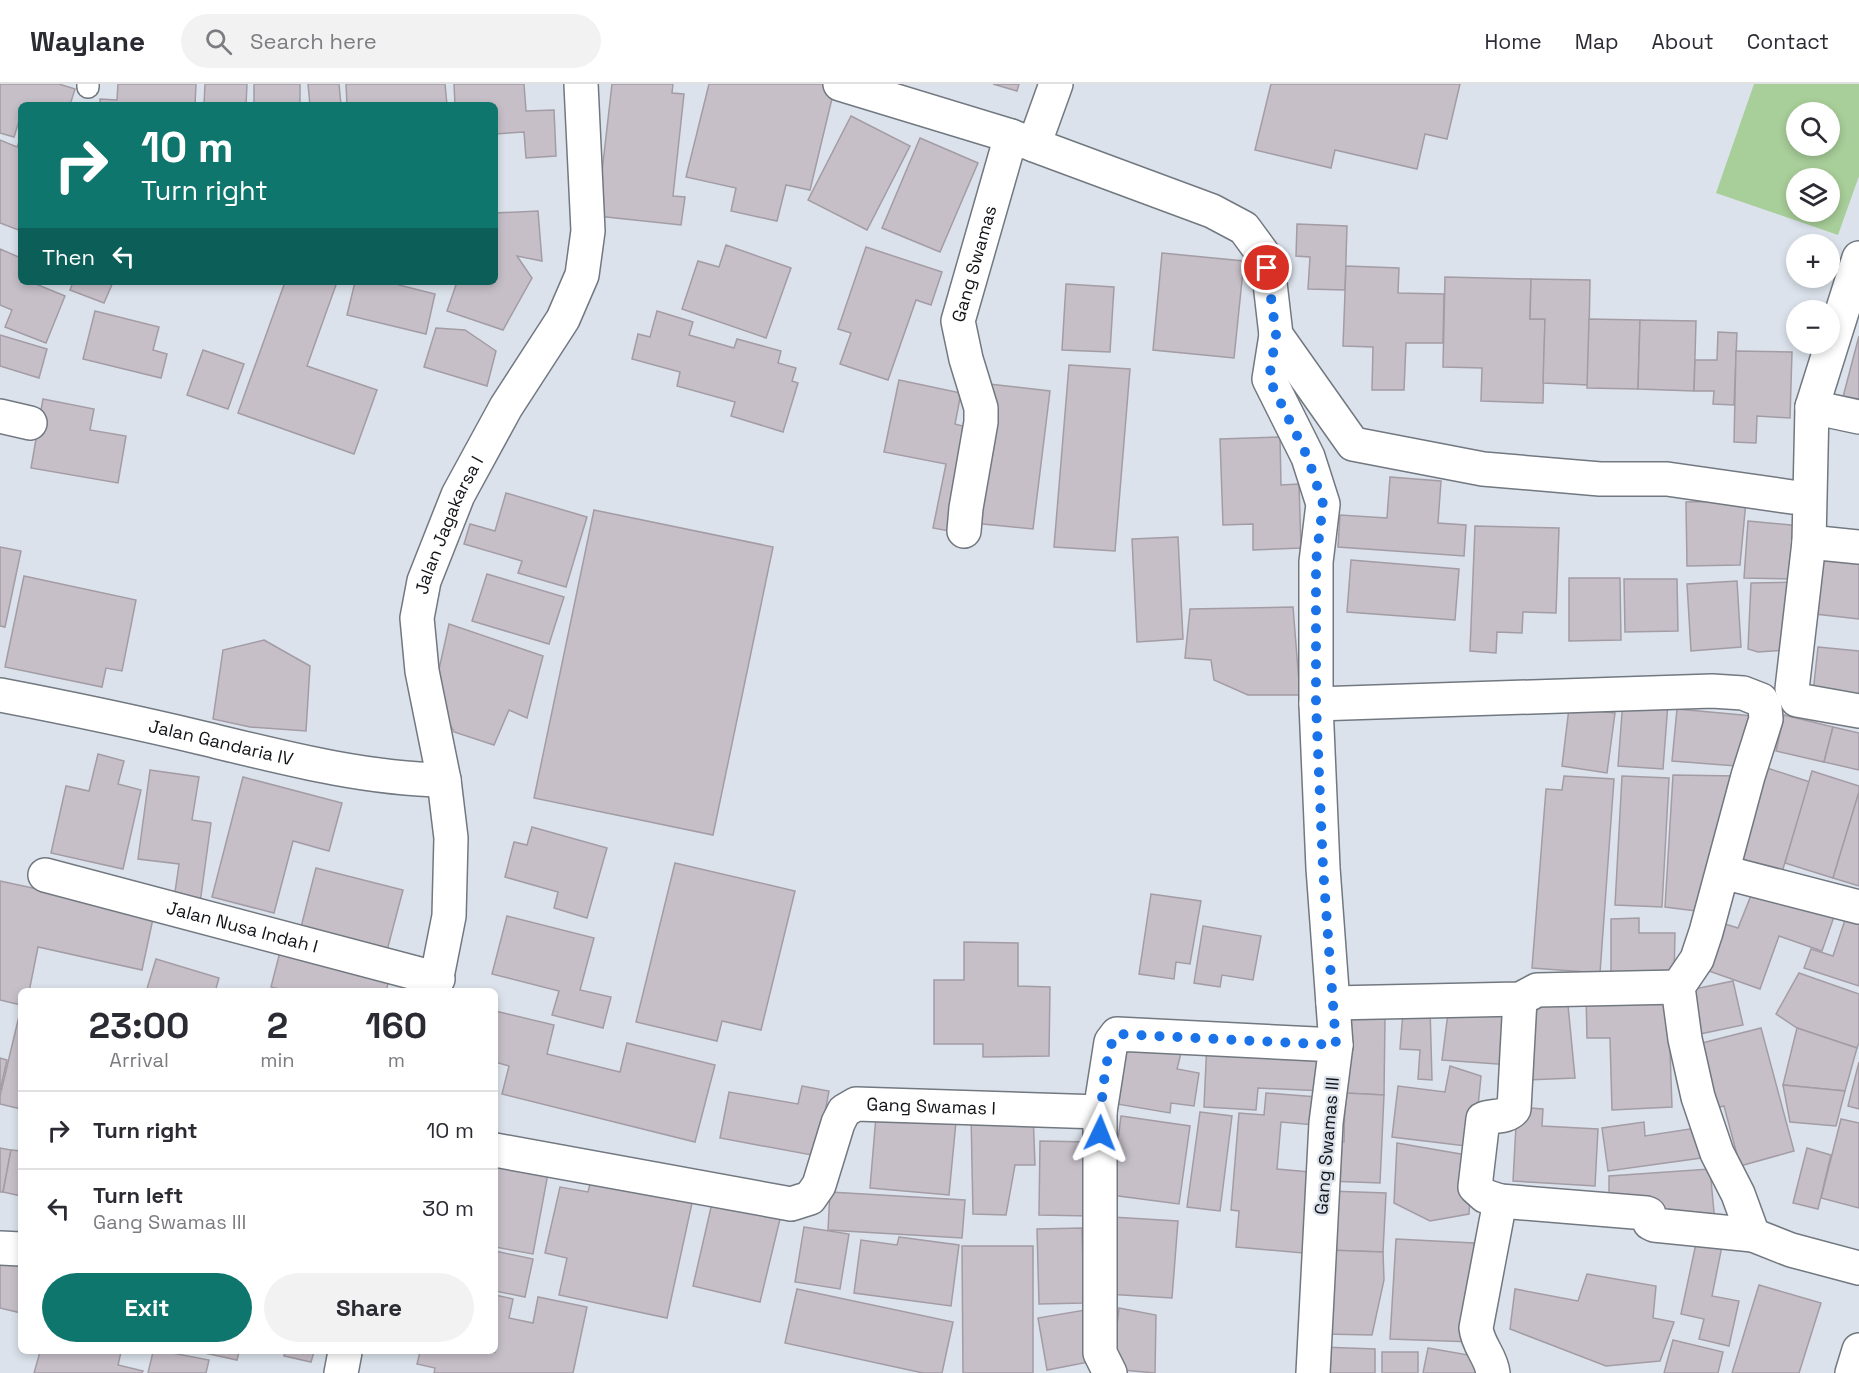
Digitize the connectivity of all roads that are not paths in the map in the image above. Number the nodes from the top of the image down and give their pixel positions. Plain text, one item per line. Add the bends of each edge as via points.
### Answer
1 (581, 84) edge
2 (840, 84) edge
3 (1056, 84) edge
4 (1022, 141) junction
5 (1859, 258) edge
6 (1276, 335) junction
7 (1812, 407) junction
8 (1859, 417) edge
9 (1792, 497) dead end
10 (964, 531) dead end
11 (1809, 542) junction
12 (1859, 548) edge
13 (0, 695) edge
14 (1316, 704) junction
15 (1859, 711) edge
16 (444, 780) junction
17 (1723, 872) junction
18 (45, 875) dead end
19 (1859, 907) edge
20 (436, 985) edge
21 (1678, 987) junction
22 (1520, 999) junction
23 (1333, 1003) junction
24 (1336, 1045) junction
25 (1100, 1112) junction
26 (498, 1151) edge
27 (1500, 1201) junction
28 (1753, 1235) junction
29 (0, 1248) edge
30 (18, 1249) edge
31 (1859, 1268) edge
32 (1859, 1350) edge
33 (345, 1354) edge
34 (340, 1373) edge
35 (1110, 1373) edge
36 (1313, 1373) edge
37 (1492, 1373) edge
38 (1852, 1373) edge

1 - 16 street, Jalan Jagakarsa I via 588,231 582,275 564,320 506,407 458,495 423,581 417,618 422,671
2 - 4 street
3 - 4 street, Gang Swamas
4 - 6 street via 1212,211 1244,228 1263,254
4 - 10 street, Gang Swamas via 958,321 981,408
5 - 7 street
6 - 9 street via 1353,444 1483,469 1600,479 1667,479
6 - 14 street, Gang Swamas III via 1269,379 1308,458 1323,504 1316,562
7 - 8 street
7 - 11 street
11 - 12 street
11 - 15 street via 1792,689 1797,700
13 - 16 street, Jalan Gandaria IV via 111,716 278,756 405,779
14 - 17 street via 1720,691 1761,700 1766,719
14 - 23 street, Gang Swamas III
16 - 20 street, Jalan Jagakarsa I via 451,838 449,904
17 - 19 street
17 - 21 street via 1697,959
18 - 20 street, Jalan Nusa Indah I
21 - 22 street via 1537,990
21 - 28 street via 1698,1097 1717,1153
22 - 23 street
22 - 27 street via 1514,1109 1508,1115 1483,1119 1481,1124 1475,1187
23 - 24 street, Gang Swamas III
24 - 25 street via 1117,1034 1111,1042
24 - 36 street, Gang Swamas III via 1326,1123
25 - 26 street, Gang Swamas I via 856,1104 844,1111 838,1123 819,1185 810,1198 791,1204
25 - 35 street via 1100,1353
27 - 28 street via 1646,1213 1652,1225
27 - 37 street via 1476,1328
28 - 31 street via 1791,1250
29 - 30 street
32 - 38 street
33 - 34 street

